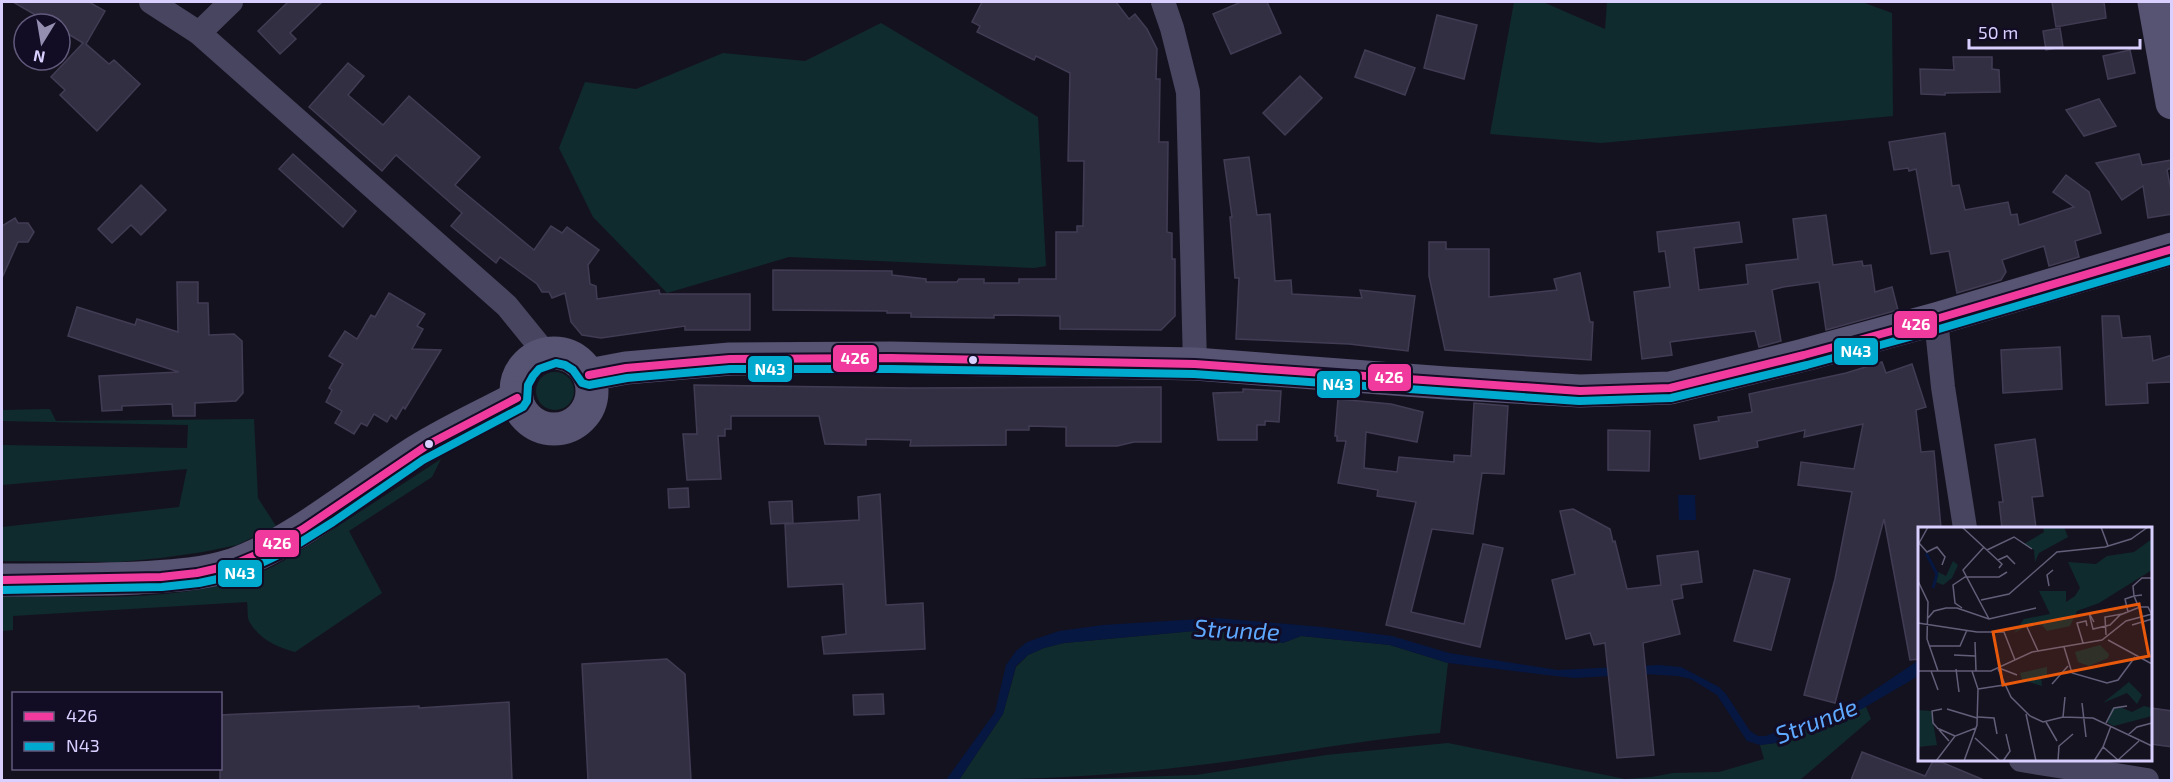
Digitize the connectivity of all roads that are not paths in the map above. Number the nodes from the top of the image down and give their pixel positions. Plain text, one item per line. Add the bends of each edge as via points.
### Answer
1 (151, 2) edge
2 (231, 2) edge
3 (1163, 2) edge
4 (2154, 2) edge
5 (199, 33) junction
6 (2172, 103) edge
7 (2172, 249) edge
8 (1936, 319) junction
9 (546, 354) junction
10 (1195, 364) junction
11 (589, 375) junction
12 (517, 398) junction
13 (1965, 527) edge
14 (2, 580) edge
15 (2034, 761) edge
16 (2147, 780) edge

1 - 5 street
2 - 5 street
3 - 10 street via 1188,92
4 - 6 main road
5 - 9 street via 507,306
7 - 8 main road
8 - 10 main road via 1670,388 1580,391
8 - 13 street
9 - 11 main road via 573,358
9 - 12 main road via 530,362 521,373
10 - 11 main road via 730,359
11 - 12 main road via 592,396 587,410 563,428 546,428 534,422
12 - 14 main road via 418,450 298,531 233,564 168,576
15 - 16 street

